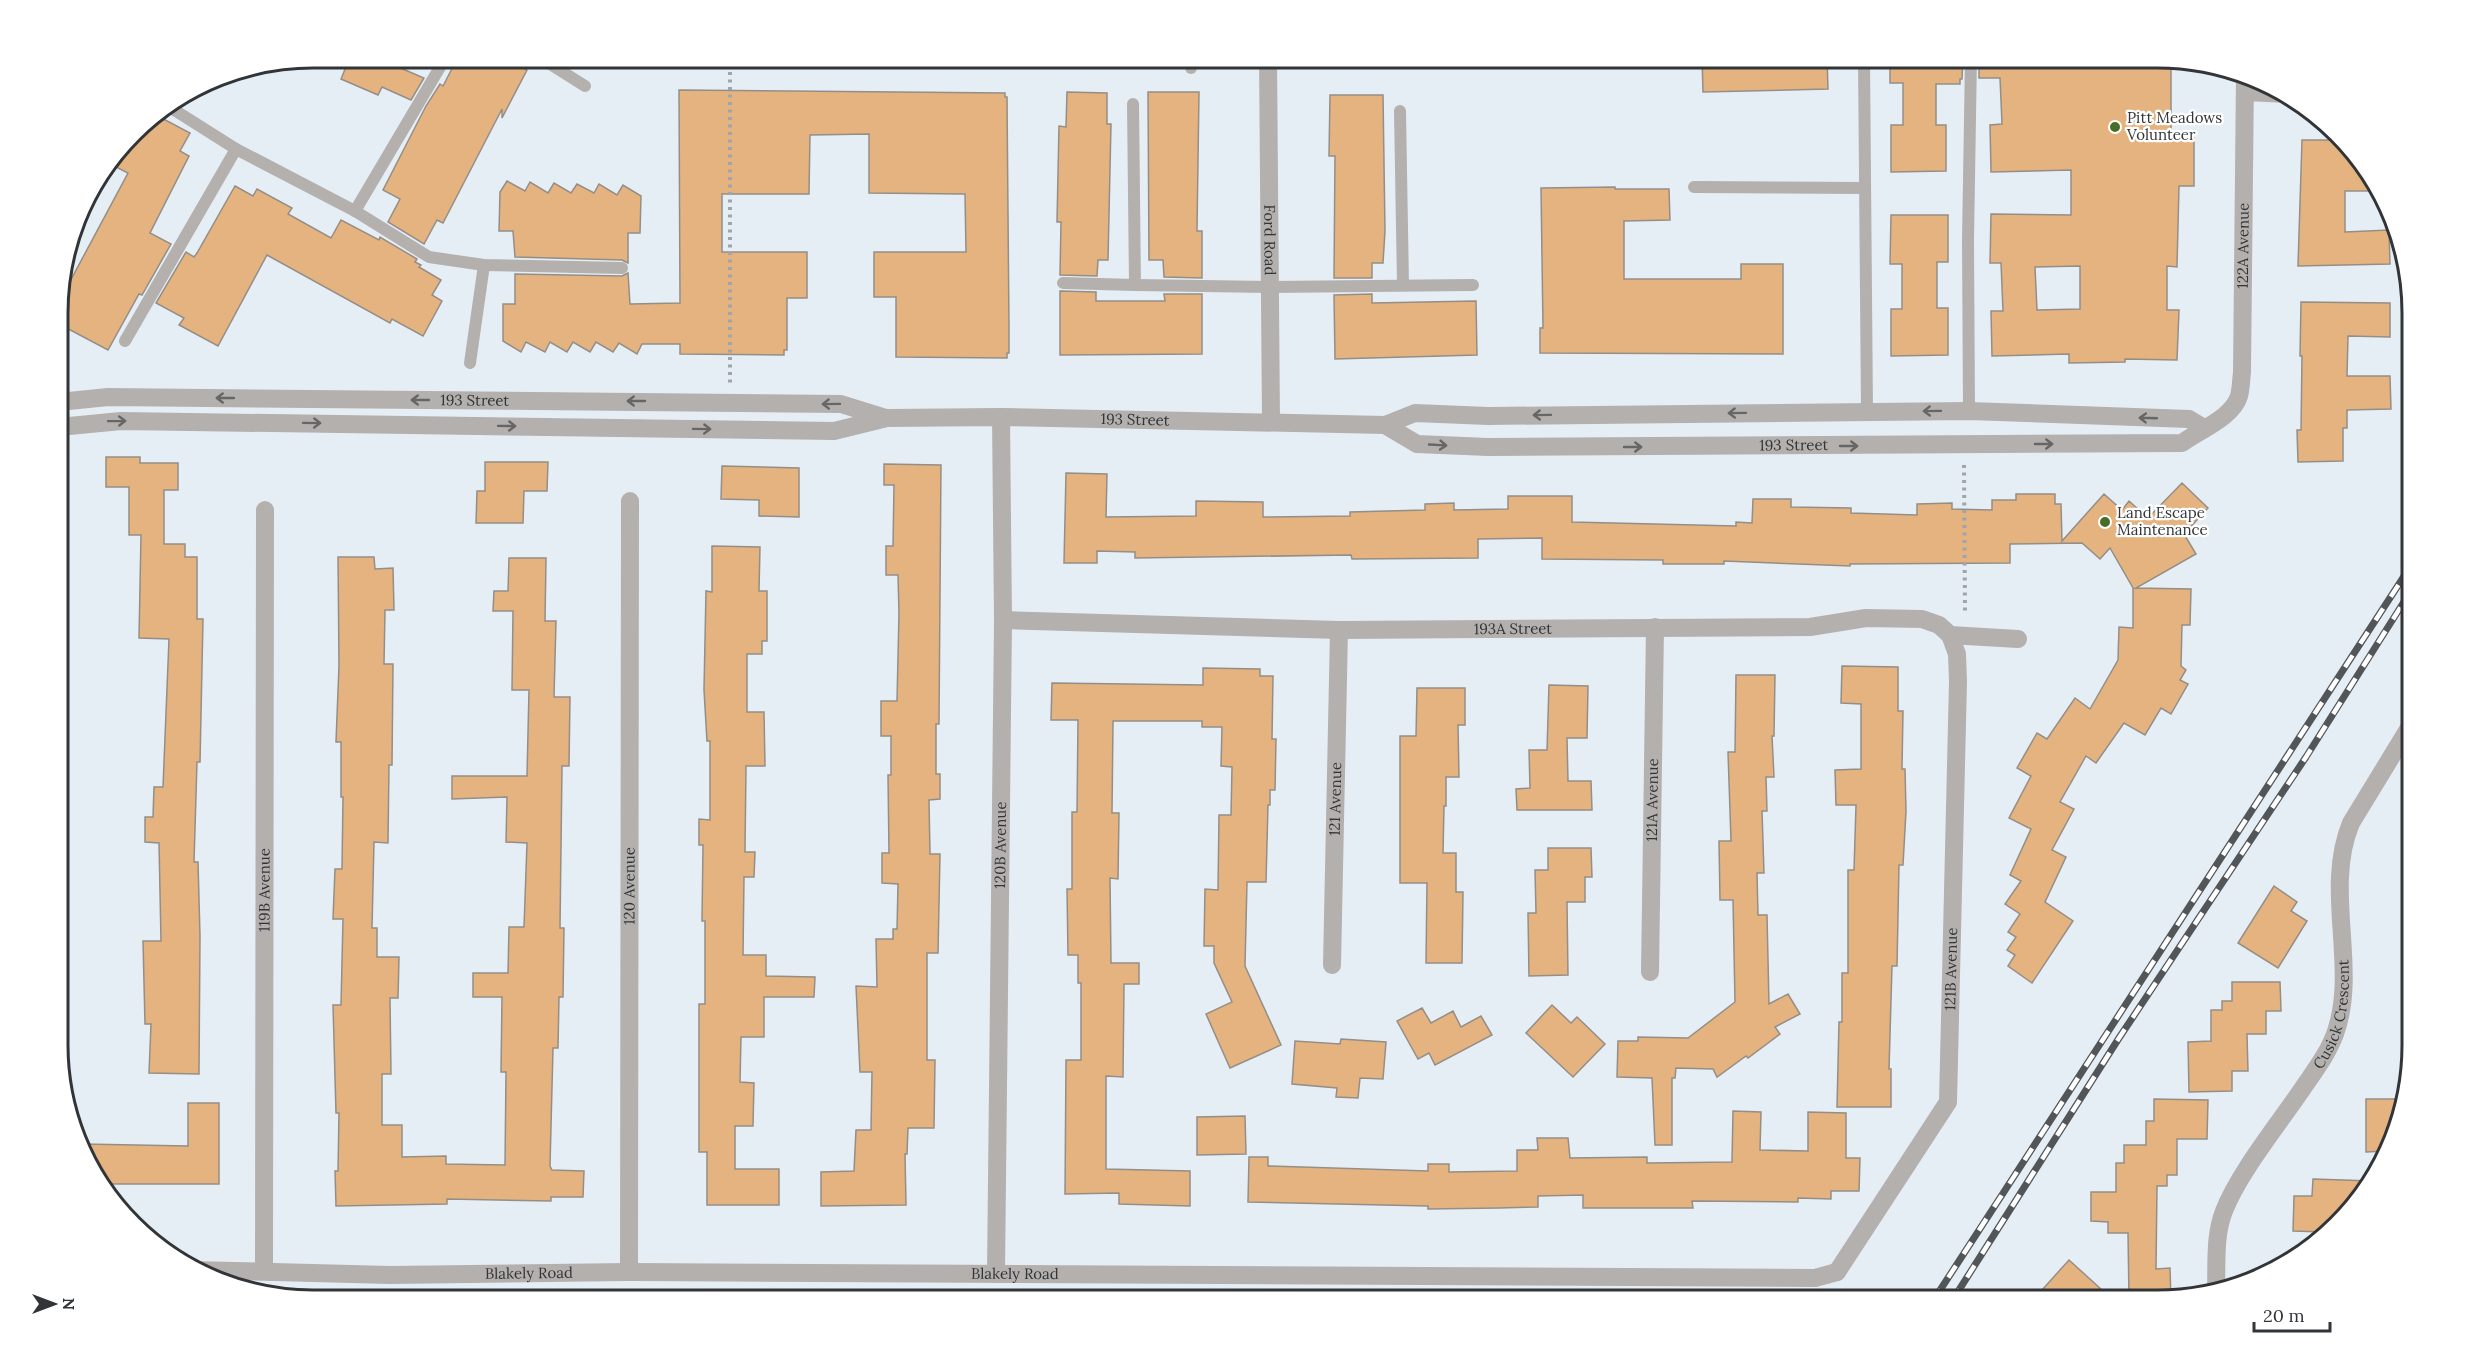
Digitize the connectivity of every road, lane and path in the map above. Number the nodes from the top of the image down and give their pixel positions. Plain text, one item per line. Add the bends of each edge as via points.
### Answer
1 (440, 68) edge
2 (556, 68) edge
3 (730, 68) edge
4 (1268, 68) edge
5 (1864, 68) edge
6 (1971, 68) edge
7 (2245, 83) edge
8 (585, 86) dead end
9 (1133, 104) dead end
10 (175, 110) edge
11 (1400, 111) dead end
12 (236, 149) junction
13 (1694, 187) dead end
14 (1865, 188) junction
15 (355, 211) junction
16 (484, 265) junction
17 (622, 268) dead end
18 (1063, 283) dead end
19 (1135, 285) junction
20 (1403, 285) junction
21 (1473, 285) dead end
22 (1269, 287) junction
23 (125, 341) dead end
24 (470, 363) dead end
25 (68, 401) edge
26 (730, 402) junction
27 (1969, 411) junction
28 (1867, 412) junction
29 (2229, 414) joint
30 (1001, 417) junction
31 (887, 418) junction
32 (1271, 422) junction
33 (1385, 425) junction
34 (68, 426) edge
35 (2204, 428) junction
36 (1963, 445) junction
37 (630, 501) dead end
38 (265, 510) dead end
39 (1003, 620) junction
40 (1654, 627) junction
41 (1339, 630) junction
42 (1957, 635) junction
43 (2018, 639) dead end
44 (2402, 739) edge
45 (1332, 965) dead end
46 (1650, 972) dead end
47 (214, 1270) edge
48 (264, 1270) junction
49 (629, 1272) junction
50 (1837, 1272) joint
51 (996, 1274) junction
52 (2216, 1283) edge

1 - 15 lane
2 - 8 lane
3 - 26 path
4 - 22 street, Ford Road
5 - 14 lane
6 - 27 lane
7 - 29 street, 122A Avenue via 2242,372 2239,397
9 - 19 lane
10 - 12 lane
11 - 20 lane
12 - 15 lane
12 - 23 lane
13 - 14 lane
14 - 28 lane
15 - 16 lane via 429,257
16 - 17 lane
16 - 24 lane
18 - 19 lane
19 - 22 lane
20 - 21 lane
20 - 22 lane
22 - 32 street, Ford Road
26 -> 25 street, 193 Street via 120,397
31 -> 26 street, 193 Street via 841,404
27 -> 28 street, 193 Street
35 -> 27 street, 193 Street via 2189,419
28 -> 33 street, 193 Street via 1488,416 1415,413
29 - 35 street, 193 Street
30 - 31 street, 193 Street
30 - 32 street, 193 Street
30 - 39 street, 120B Avenue
34 -> 31 street, 193 Street via 121,421 834,431
32 - 33 street, 193 Street
33 -> 36 street, 193 Street via 1417,444 1488,447
36 -> 35 street, 193 Street via 2182,443
36 - 42 path
37 - 49 street, 120 Avenue
38 - 48 street, 119B Avenue
39 - 41 street, 193A Street
39 - 51 street, 120B Avenue
40 - 41 street, 193A Street
40 - 42 street, 193A Street via 1800,627 1866,618 1922,619
40 - 46 street, 121A Avenue
41 - 45 street, 121 Avenue
42 - 43 street, 193A Street
42 - 50 street, 121B Avenue via 1948,1102
44 - 52 street, Cusick Crescent via 2343,841 2342,993 2335,1033 2325,1055 2224,1211
47 - 48 street, Blakely Road
48 - 49 street, Blakely Road via 390,1275
49 - 51 street, Blakely Road
50 - 51 street, Blakely Road via 1815,1278

